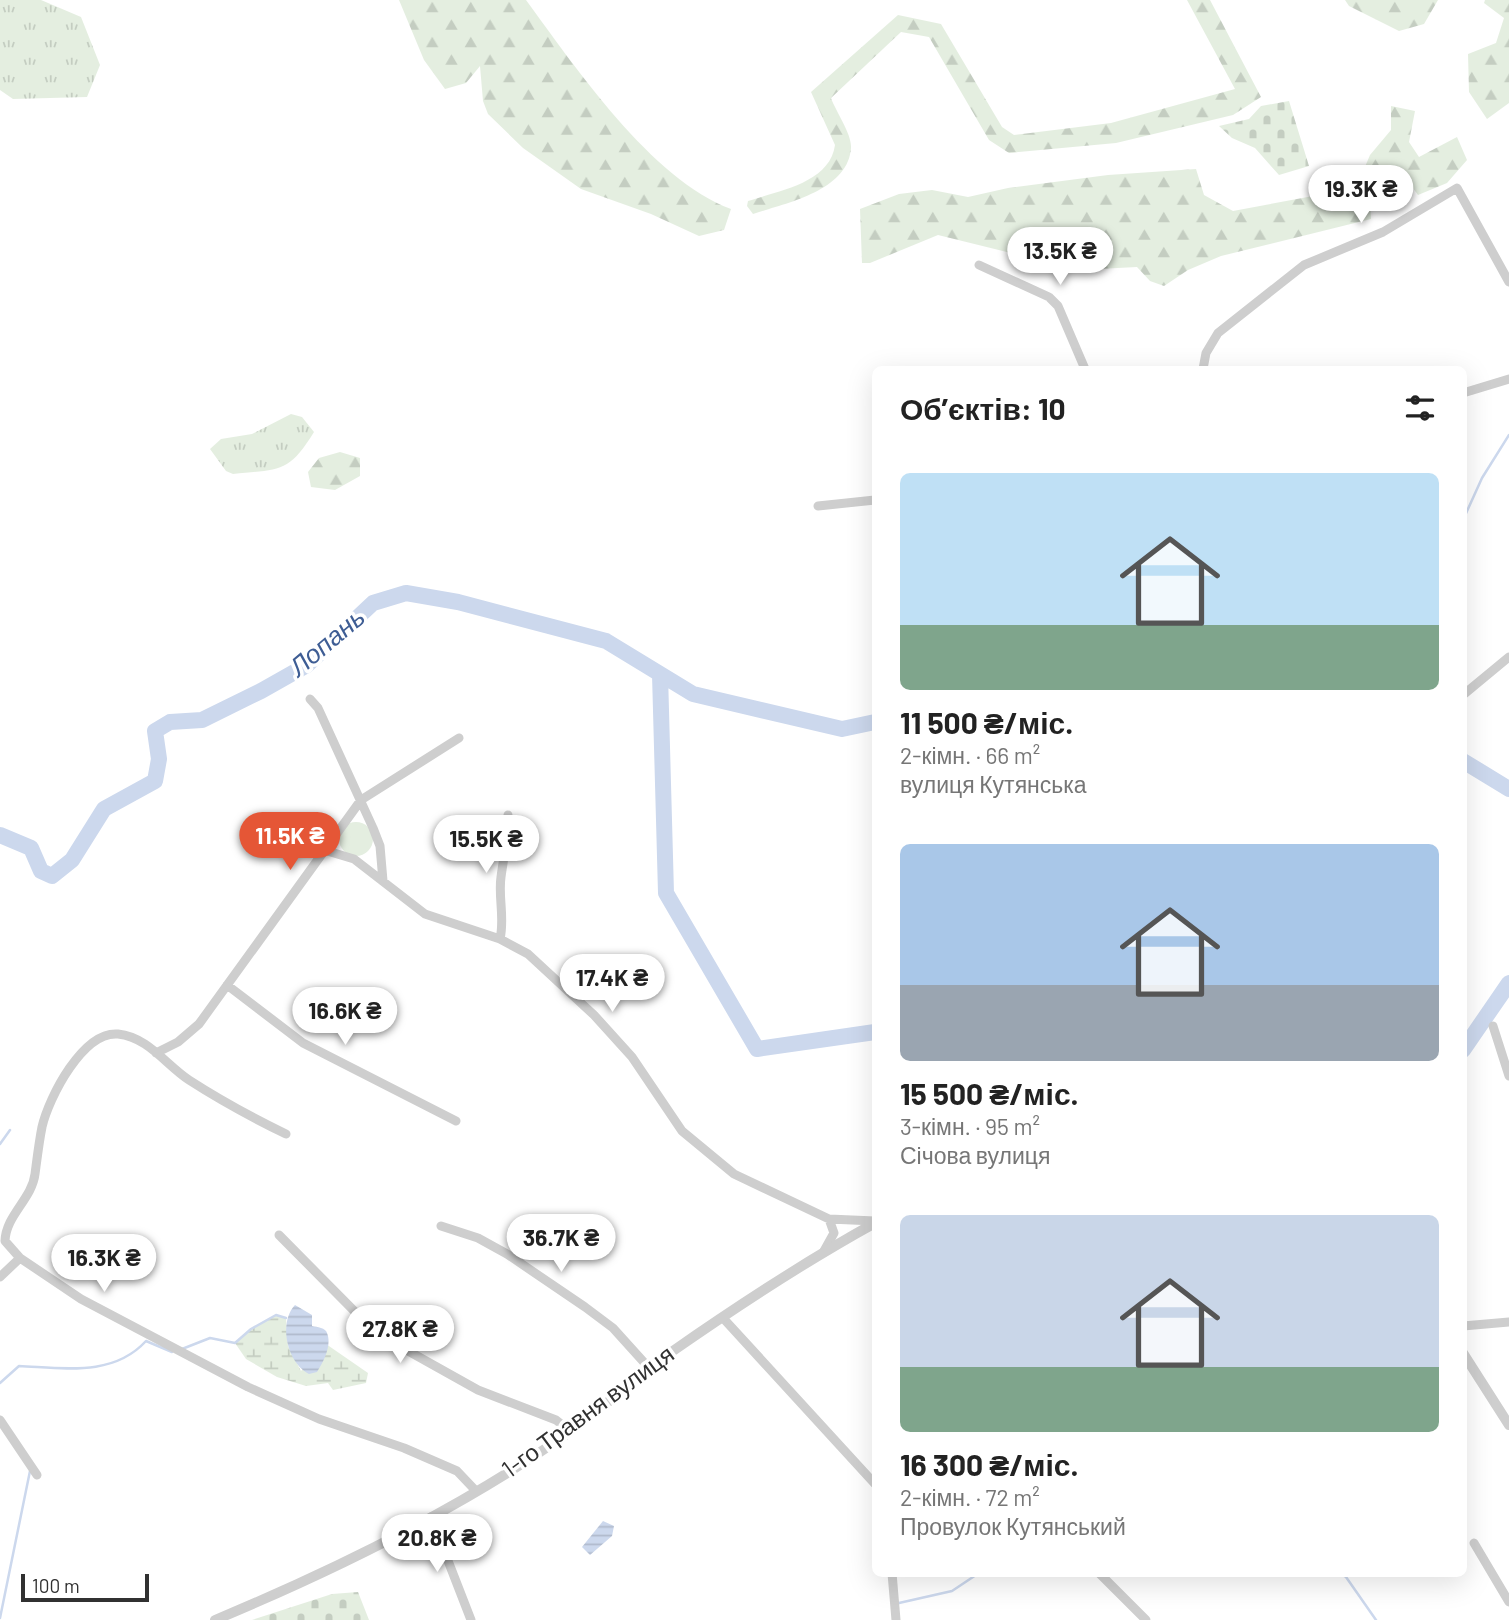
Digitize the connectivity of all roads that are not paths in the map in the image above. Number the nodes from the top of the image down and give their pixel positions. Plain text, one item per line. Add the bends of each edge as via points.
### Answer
1 (979, 265) dead end
2 (1509, 282) edge
3 (1084, 366) edge
4 (1204, 366) edge
5 (1509, 379) edge
6 (1467, 392) edge
7 (872, 500) edge
8 (818, 506) dead end
9 (1509, 657) edge
10 (1467, 692) edge
11 (310, 699) dead end
12 (459, 738) dead end
13 (360, 800) junction
14 (508, 815) dead end
15 (324, 850) junction
16 (383, 881) junction
17 (500, 939) junction
18 (227, 985) junction
19 (1493, 1026) dead end
20 (156, 1053) junction
21 (1509, 1076) edge
22 (456, 1121) dead end
23 (286, 1134) dead end
24 (829, 1219) junction
25 (872, 1222) edge
26 (872, 1224) edge
27 (441, 1226) dead end
28 (279, 1235) dead end
29 (824, 1251) junction
30 (20, 1258) junction
31 (0, 1277) edge
32 (723, 1318) junction
33 (1509, 1322) edge
34 (1467, 1326) edge
35 (1467, 1359) edge
36 (650, 1369) junction
37 (0, 1420) edge
38 (1509, 1425) edge
39 (570, 1432) junction
40 (37, 1475) dead end
41 (872, 1481) edge
42 (475, 1491) junction
43 (430, 1517) junction
44 (1474, 1543) dead end
45 (892, 1577) edge
46 (1103, 1577) edge
47 (1509, 1602) edge
48 (215, 1620) edge
49 (471, 1620) edge
50 (896, 1620) edge
51 (1146, 1620) edge

1 - 3 street via 1049,297 1058,306
2 - 4 street via 1457,188 1383,233 1304,265 1218,332
5 - 6 street
7 - 8 street
9 - 10 street
11 - 13 street
12 - 13 street
13 - 15 street
13 - 16 street via 380,846
14 - 17 street
15 - 16 street via 354,859
15 - 18 street
16 - 17 street via 425,914
17 - 24 street via 528,954 594,1015 632,1057 694,1144 755,1186
18 - 20 street via 199,1024
18 - 22 street via 303,1043
19 - 21 street
20 - 23 street via 186,1079
20 - 30 street via 117,1034 99,1037 83,1049 50,1105 35,1180 5,1229 5,1241
24 - 25 street
24 - 29 street via 834,1233
26 - 29 street, 1-го Травня вулиця
27 - 36 street via 507,1254 585,1307 613,1328
28 - 39 street via 376,1333 478,1390 556,1420
29 - 32 street, 1-го Травня вулиця
30 - 31 street
30 - 42 street via 81,1299 248,1387 457,1471
32 - 36 street, 1-го Травня вулиця
32 - 41 street
33 - 34 street
35 - 38 street
36 - 39 street, 1-го Травня вулиця
37 - 40 street
39 - 42 street, 1-го Травня вулиця
42 - 43 street, 1-го Травня вулиця
43 - 48 street, 1-го Травня вулиця via 383,1544
43 - 49 street
44 - 47 street
45 - 50 street
46 - 51 street

